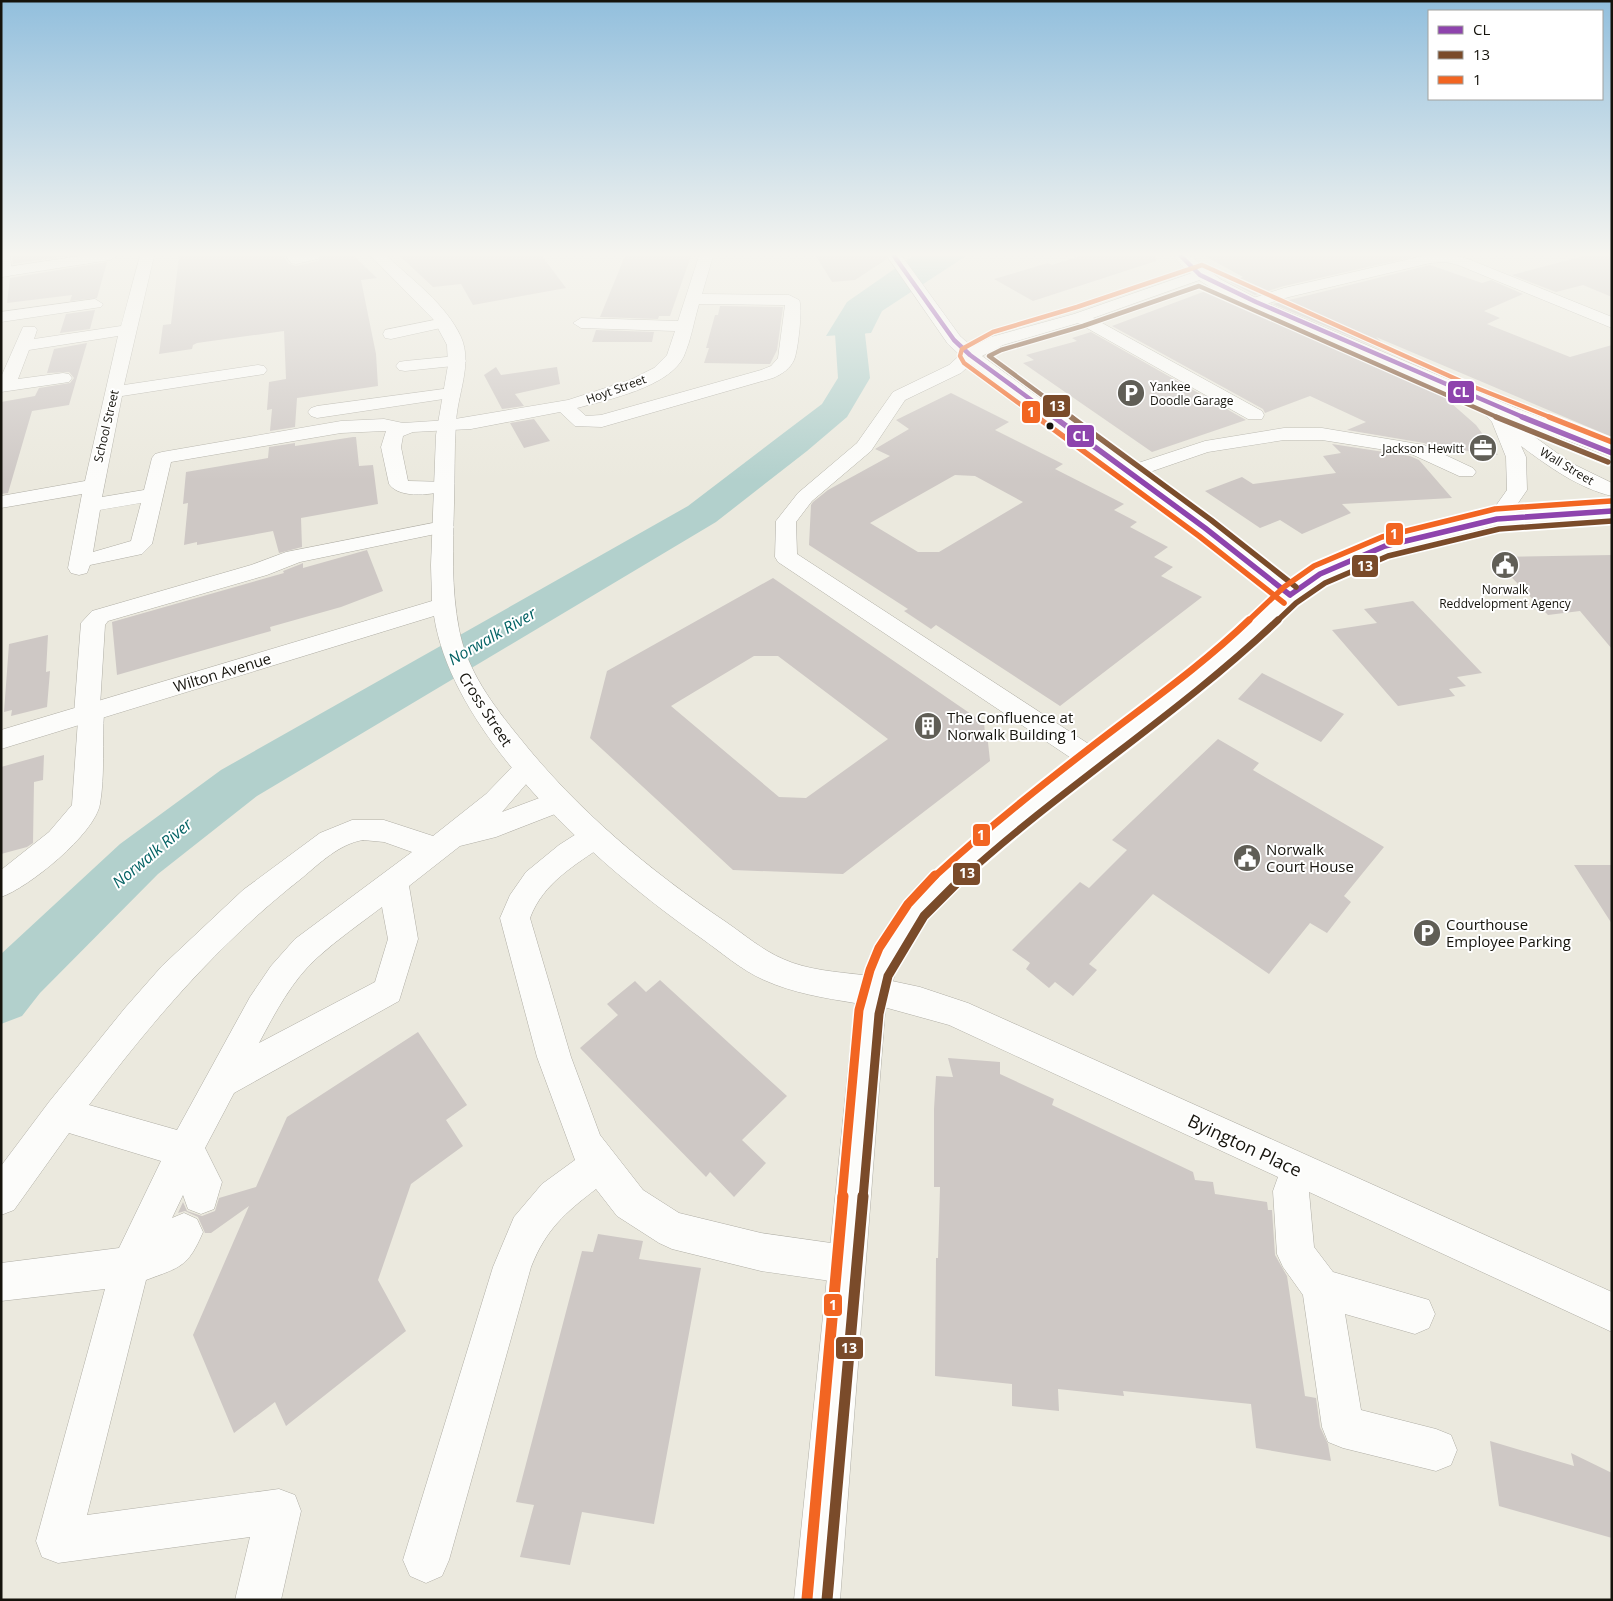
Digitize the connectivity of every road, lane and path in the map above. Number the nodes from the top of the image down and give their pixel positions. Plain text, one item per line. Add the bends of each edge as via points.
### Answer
1 (127, 330) edge
2 (28, 331) edge
3 (122, 331) edge
4 (407, 331) edge
5 (449, 331) edge
6 (683, 331) edge
7 (790, 331) edge
8 (949, 331) edge
9 (1033, 331) edge
10 (1104, 331) edge
11 (1321, 331) edge
12 (391, 334) dead end
13 (22, 346) junction
14 (962, 348) junction
15 (457, 361) junction
16 (405, 366) dead end
17 (258, 370) dead end
18 (63, 378) dead end
19 (4, 387) edge
20 (114, 392) junction
21 (451, 393) junction
22 (1470, 396) junction
23 (565, 407) junction
24 (317, 412) dead end
25 (1255, 415) dead end
26 (1500, 421) junction
27 (446, 426) junction
28 (402, 428) junction
29 (1609, 451) edge
30 (1466, 472) dead end
31 (1127, 473) junction
32 (444, 486) junction
33 (1612, 490) edge
34 (91, 495) junction
35 (153, 495) junction
36 (1, 502) edge
37 (1612, 511) edge
38 (1497, 519) junction
39 (443, 527) junction
40 (1290, 594) junction
41 (444, 605) junction
42 (89, 713) junction
43 (1, 740) edge
44 (1092, 759) junction
45 (528, 768) junction
46 (558, 802) junction
47 (594, 837) junction
48 (444, 843) junction
49 (393, 882) junction
50 (1, 886) edge
51 (873, 992) junction
52 (220, 1082) junction
53 (61, 1114) junction
54 (185, 1150) junction
55 (600, 1164) junction
56 (1299, 1169) junction
57 (201, 1196) dead end
58 (1, 1197) edge
59 (184, 1232) dead end
60 (845, 1264) junction
61 (130, 1267) junction
62 (1, 1282) edge
63 (1321, 1288) junction
64 (1612, 1312) edge
65 (1415, 1314) dead end
66 (1436, 1450) dead end
67 (426, 1560) dead end
68 (258, 1600) edge
69 (817, 1600) edge

1 - 20 main road, School Street
2 - 13 main road
3 - 13 main road
4 - 12 main road
5 - 15 main road, Cross Street
6 - 23 main road, Hoyt Street via 675,357 666,369 622,389
7 - 23 main road via 786,359 777,370 767,374 602,422 582,422
8 - 14 main road
9 - 14 main road
10 - 25 main road
11 - 22 main road, Wall Street
13 - 19 main road
14 - 31 main road
14 - 44 main road via 955,369 899,396 864,447 805,497 786,521 786,557
15 - 16 main road
15 - 21 main road, Cross Street
17 - 20 main road
18 - 19 main road
20 - 34 main road, School Street
21 - 24 main road
21 - 27 main road, Cross Street
22 - 26 main road, Wall Street
22 - 29 main road, Wall Street
23 - 27 main road, Hoyt Street
26 - 33 main road, Wall Street via 1558,464
26 - 38 main road, Wall Street via 1516,457 1517,490
27 - 28 main road, Hoyt Street
27 - 32 main road, Cross Street
28 - 32 main road via 394,433 391,447 399,484 409,488
28 - 35 main road, Hoyt Street via 384,425 342,427 162,458
30 - 31 main road via 1417,449 1322,434 1284,434 1205,447
31 - 40 main road
32 - 39 main road, Cross Street
34 - 35 main road
34 - 35 main road, School Street via 80,564 134,549 141,544
34 - 36 main road
37 - 38 main road
38 - 40 main road via 1385,546 1320,574
39 - 41 main road, Cross Street
39 - 42 main road via 294,557 100,616 93,623
40 - 44 main road via 1248,635
41 - 42 main road, Wilton Avenue
41 - 45 main road, Cross Street via 448,632 461,671 490,719
42 - 43 main road, Wilton Avenue
42 - 50 main road via 86,806 79,820 55,844
44 - 51 main road via 935,889 898,935
45 - 46 main road, Cross Street
45 - 48 main road via 496,801
46 - 47 main road, Cross Street
46 - 48 main road
47 - 51 main road, Cross Street via 651,887 764,965 799,978
47 - 55 main road via 546,869 519,904 515,918 554,1057 586,1146
48 - 49 main road
48 - 53 main road via 364,829 330,841 300,862 263,889 224,925 157,994
49 - 52 main road via 306,948 261,1007
49 - 52 main road via 403,939 388,990
51 - 56 main road, Byington Place via 920,1000 957,1013
51 - 60 main road via 866,1034
52 - 54 main road
53 - 54 main road
53 - 58 main road
54 - 57 main road via 204,1182
54 - 61 main road
55 - 60 main road via 630,1203 672,1230 761,1252
55 - 67 main road via 555,1197 526,1230 512,1267
56 - 63 main road via 1291,1191 1296,1254
56 - 64 main road, Byington Place
59 - 61 main road via 177,1245 157,1258
60 - 69 main road
61 - 62 main road
61 - 68 main road via 58,1540 279,1511
63 - 65 main road
63 - 66 main road via 1344,1427

